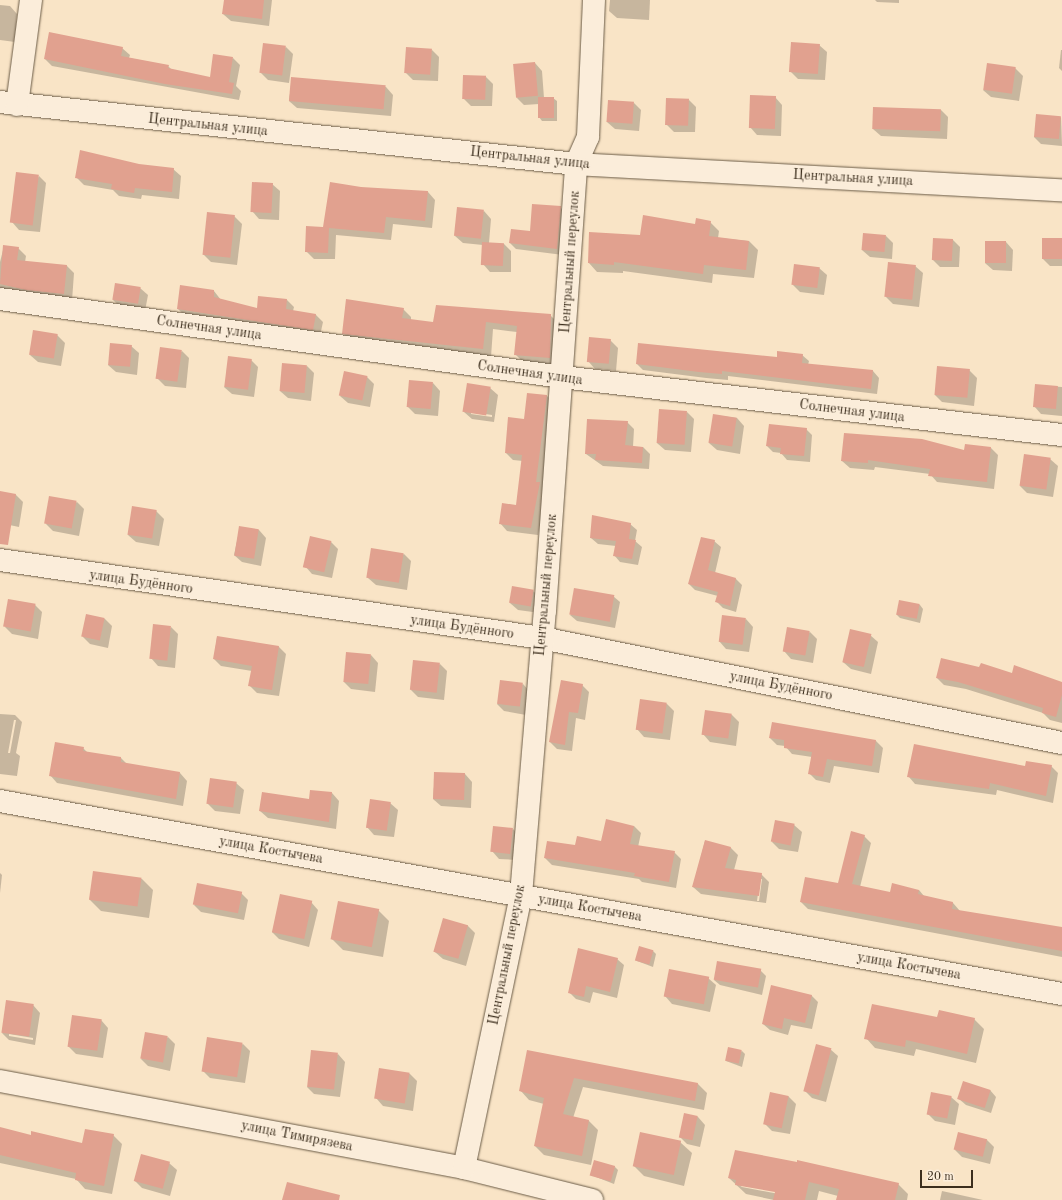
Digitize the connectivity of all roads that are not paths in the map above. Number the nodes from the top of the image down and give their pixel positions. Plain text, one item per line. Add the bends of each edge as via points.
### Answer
1 (30, 0) edge
2 (594, 0) edge
3 (8, 104) edge
4 (576, 164) junction
5 (1062, 190) edge
6 (0, 299) edge
7 (562, 377) junction
8 (1062, 435) edge
9 (0, 560) edge
10 (542, 638) junction
11 (1062, 743) edge
12 (0, 801) edge
13 (521, 895) junction
14 (1062, 994) edge
15 (0, 1081) edge
16 (464, 1168) junction
17 (592, 1200) edge

1 - 3 street
2 - 4 street, Центральный переулок via 588,137
3 - 4 street, Центральная улица
4 - 5 street, Центральная улица
4 - 7 street, Центральный переулок
6 - 7 street, Солнечная улица
7 - 8 street, Солнечная улица
7 - 10 street, Центральный переулок
9 - 10 street, улица Будённого
10 - 11 street, улица Будённого
10 - 13 street, Центральный переулок
12 - 13 street, улица Костычева
13 - 14 street, улица Костычева
13 - 16 street, Центральный переулок
15 - 16 street, улица Тимирязева
16 - 17 street, улица Тимирязева

